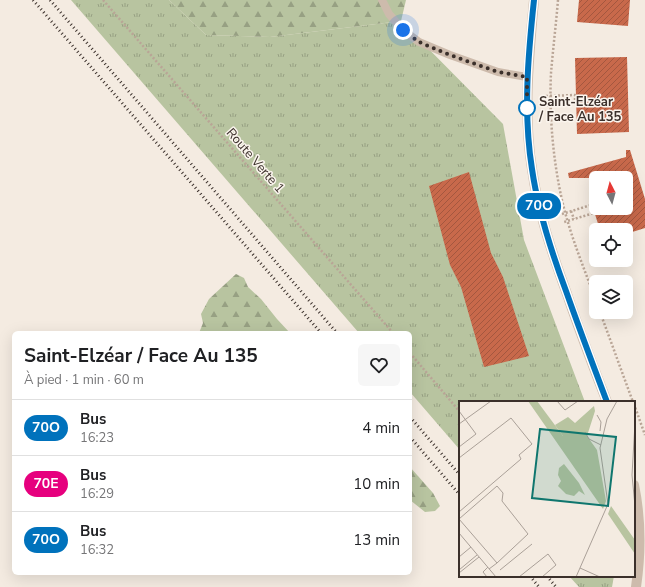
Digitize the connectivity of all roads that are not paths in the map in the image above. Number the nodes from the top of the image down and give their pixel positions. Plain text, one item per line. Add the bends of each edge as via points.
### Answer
1 (382, 0) edge
2 (534, 0) edge
3 (527, 77) junction
4 (607, 401) edge
5 (635, 492) edge
6 (636, 587) edge

1 - 3 lane via 389,14 403,30 419,42 498,72
2 - 3 street
3 - 4 street via 529,148 539,210
5 - 6 street via 640,529

